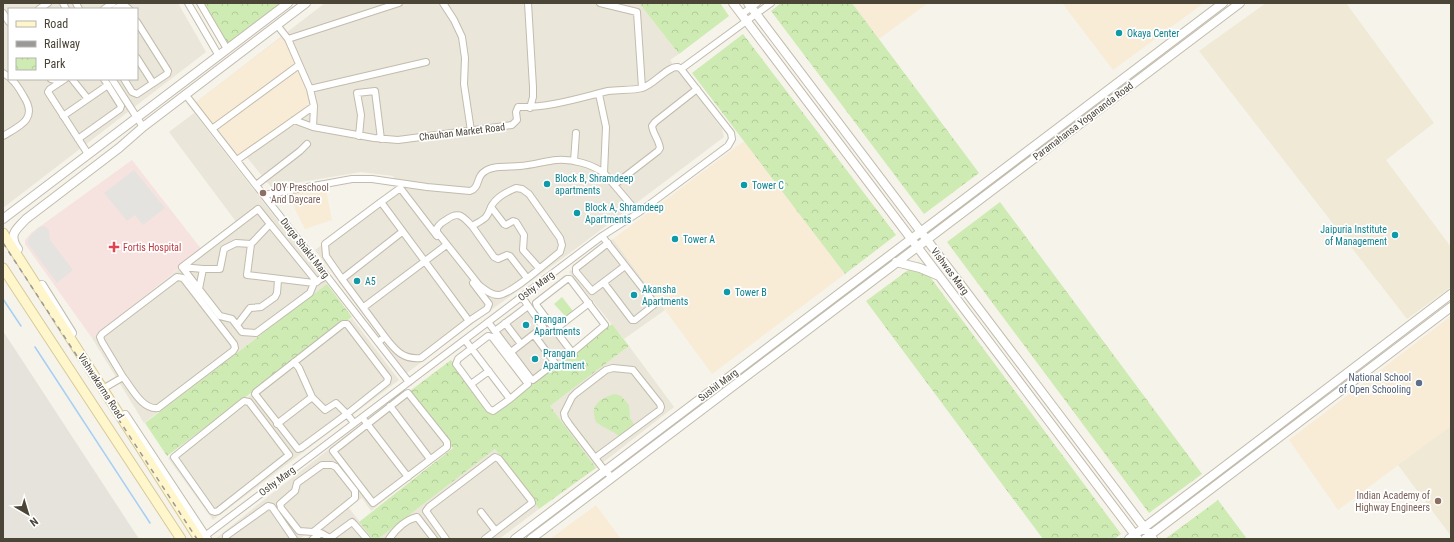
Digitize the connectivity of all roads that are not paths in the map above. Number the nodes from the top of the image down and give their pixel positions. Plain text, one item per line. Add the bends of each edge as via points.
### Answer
1 (188, 3) edge
2 (200, 3) edge
3 (288, 3) edge
4 (306, 3) edge
5 (399, 3) edge
6 (443, 3) edge
7 (528, 3) edge
8 (600, 3) edge
9 (734, 3) edge
10 (771, 3) edge
11 (1223, 3) edge
12 (1240, 3) edge
13 (753, 7) edge
14 (117, 8) edge
15 (129, 8) edge
16 (745, 18) junction
17 (138, 24) edge
18 (277, 25) junction
19 (288, 39) junction
20 (227, 49) junction
21 (219, 56) junction
22 (138, 60) edge
23 (426, 62) dead end
24 (299, 65) junction
25 (681, 69) junction
26 (12, 80) edge
27 (64, 80) edge
28 (73, 80) edge
29 (105, 80) edge
30 (113, 80) edge
31 (125, 80) edge
32 (154, 83) junction
33 (108, 85) junction
34 (642, 88) junction
35 (310, 89) junction
36 (697, 89) junction
37 (185, 94) junction
38 (598, 94) junction
39 (88, 99) junction
40 (314, 106) junction
41 (530, 108) junction
42 (63, 116) junction
43 (137, 118) junction
44 (294, 120) junction
45 (143, 127) junction
46 (313, 127) junction
47 (212, 129) junction
48 (471, 131) junction
49 (576, 133) dead end
50 (3, 136) edge
51 (359, 136) junction
52 (78, 139) junction
53 (381, 139) junction
54 (307, 144) dead end
55 (88, 154) junction
56 (236, 160) junction
57 (574, 162) junction
58 (604, 173) junction
59 (256, 185) junction
60 (614, 185) junction
61 (264, 195) junction
62 (381, 202) junction
63 (273, 207) junction
64 (491, 207) junction
65 (638, 213) junction
66 (262, 214) junction
67 (3, 218) edge
68 (270, 224) junction
69 (472, 226) junction
70 (402, 232) junction
71 (921, 232) junction
72 (3, 233) edge
73 (602, 236) junction
74 (911, 239) junction
75 (926, 239) junction
76 (608, 243) junction
77 (251, 244) junction
78 (445, 246) junction
79 (917, 246) junction
80 (425, 262) junction
81 (896, 262) junction
82 (625, 266) junction
83 (182, 267) junction
84 (3, 268) edge
85 (539, 268) junction
86 (203, 269) junction
87 (326, 276) junction
88 (530, 276) junction
89 (939, 276) junction
90 (342, 279) junction
91 (278, 280) junction
92 (315, 282) junction
93 (543, 282) junction
94 (604, 282) junction
95 (200, 289) junction
96 (553, 289) junction
97 (1451, 294) edge
98 (522, 297) junction
99 (589, 303) junction
100 (528, 306) junction
101 (364, 307) junction
102 (1451, 307) edge
103 (469, 321) junction
104 (488, 322) junction
105 (505, 324) junction
106 (237, 325) junction
107 (554, 330) junction
108 (495, 332) junction
109 (534, 335) junction
110 (385, 337) junction
111 (444, 340) junction
112 (465, 340) junction
113 (378, 342) junction
114 (521, 344) junction
115 (472, 349) junction
116 (80, 350) junction
117 (452, 350) junction
118 (511, 352) junction
119 (294, 362) junction
120 (489, 371) junction
121 (123, 377) junction
122 (409, 382) junction
123 (471, 384) junction
124 (106, 387) junction
125 (312, 397) junction
126 (510, 399) junction
127 (112, 404) junction
128 (390, 406) junction
129 (99, 413) junction
130 (347, 414) junction
131 (121, 417) junction
132 (362, 418) junction
133 (354, 423) junction
134 (277, 424) junction
135 (367, 424) junction
136 (108, 427) junction
137 (595, 458) junction
138 (430, 460) junction
139 (605, 471) junction
140 (289, 473) junction
141 (408, 476) junction
142 (612, 477) junction
143 (297, 484) junction
144 (178, 500) junction
145 (222, 508) junction
146 (239, 510) junction
147 (481, 512) dead end
148 (230, 518) junction
149 (247, 521) junction
150 (1144, 527) junction
151 (495, 530) junction
152 (204, 538) edge
153 (1134, 538) edge
154 (1149, 538) edge
155 (181, 539) edge
156 (226, 539) edge
157 (294, 539) edge
158 (313, 539) edge
159 (367, 539) edge
160 (389, 539) edge
161 (434, 539) edge
162 (446, 539) edge
163 (484, 539) edge
164 (515, 539) edge
165 (530, 539) edge

1 - 21 street
2 - 20 street
3 - 20 street
4 - 18 street
5 - 19 street
6 - 48 street via 462,37 465,58 464,84
7 - 41 street via 534,87
8 - 34 street via 637,12
9 - 16 street, Vishwas Marg
10 - 13 street
11 - 71 street, Paramahansa Yogananda Road
12 - 75 street, Paramahansa Yogananda Road
13 - 16 street
13 - 71 street, Vishwas Marg
14 - 15 street via 123,4
16 - 25 street
16 - 74 street, Vishwas Marg
17 - 32 street via 168,71
18 - 19 street
18 - 37 street
19 - 24 street
20 - 21 street
21 - 43 street
22 - 32 street
23 - 35 street
24 - 35 street
24 - 47 street
25 - 34 street, Chauhan Market Road via 672,68
25 - 36 street, Oshy Marg
26 - 50 street via 30,109 25,122
27 - 42 street via 48,92
28 - 39 street
29 - 33 street
30 - 43 street
31 - 32 street via 132,92 137,94
33 - 39 street
33 - 52 street via 122,106
34 - 38 street, Chauhan Market Road
35 - 40 street
36 - 60 street via 652,126 652,131 660,144 658,151
36 - 65 street, Oshy Marg via 731,133 732,139 728,146
37 - 45 street
37 - 47 street, Durga Shakti Marg
38 - 41 street, Chauhan Market Road
38 - 58 street via 606,127
39 - 42 street
40 - 44 street
40 - 46 street
41 - 48 street, Chauhan Market Road via 516,109 517,120 512,125
42 - 52 street
43 - 45 street
43 - 55 street
44 - 46 street, Chauhan Market Road
44 - 56 street
45 - 116 street via 26,219 12,236
46 - 51 street, Chauhan Market Road
47 - 56 street, Durga Shakti Marg
48 - 53 street, Chauhan Market Road via 398,140
49 - 57 street
51 - 53 street, Chauhan Market Road
51 - 53 street via 361,115 357,93 375,90
52 - 55 street
54 - 59 street
55 - 67 street
56 - 59 street, Durga Shakti Marg
57 - 58 street via 597,168
57 - 61 street via 558,160 489,169 482,172 477,186 470,191 372,179 352,179
58 - 60 street
59 - 61 street, Durga Shakti Marg
60 - 65 street
61 - 63 street, Durga Shakti Marg
62 - 70 street
62 - 78 street via 401,189
62 - 90 street via 325,244 326,256
63 - 66 street
63 - 87 street, Durga Shakti Marg
64 - 69 street via 485,218
64 - 85 street via 504,224 516,222 524,235 523,250
64 - 85 street via 496,199 516,188 529,194 560,238 562,245 560,252
65 - 73 street, Oshy Marg
66 - 68 street
66 - 83 street via 258,210
68 - 77 street
68 - 92 street
69 - 88 street via 492,254 498,259 510,256
69 - 88 street via 463,217 452,216 439,224 437,232 487,292 499,295 510,291
70 - 80 street
70 - 90 street
71 - 74 street, Sushil Marg
71 - 75 street, Vishwas Marg
72 - 116 main road, Vishwakarma Road
73 - 76 street
73 - 93 street, Oshy Marg
74 - 79 street, Vishwas Marg
74 - 139 street, Sushil Marg
75 - 79 street, Sushil Marg
75 - 150 street, Vishwas Marg
76 - 82 street
76 - 94 street via 575,270 592,291
77 - 86 street via 230,245 224,249 220,269
77 - 91 street via 247,276
78 - 80 street
78 - 103 street via 489,304 487,309
79 - 81 street, Sushil Marg
79 - 89 street, Vishwas Marg
80 - 101 street
80 - 103 street
81 - 89 street
81 - 142 street, Sushil Marg
82 - 94 street
82 - 94 street via 654,306 632,320
83 - 86 street
83 - 95 street
84 - 129 main road, Vishwakarma Road
85 - 88 street
86 - 95 street
87 - 92 street
87 - 113 street, Durga Shakti Marg
88 - 93 street
89 - 153 street, Vishwas Marg
90 - 101 street
91 - 92 street
91 - 106 street via 275,297 261,307 250,308
92 - 106 street via 310,292 256,333 242,332
93 - 96 street
93 - 98 street, Oshy Marg
95 - 106 street via 220,316 232,319
96 - 99 street via 570,279
96 - 107 street via 536,303
97 - 150 street
98 - 100 street
98 - 104 street, Oshy Marg
99 - 107 street
99 - 107 street via 605,323 604,327 574,351 571,351
100 - 105 street
100 - 109 street via 543,327
101 - 110 street
102 - 154 street
103 - 111 street
104 - 108 street
104 - 112 street, Oshy Marg
105 - 108 street
105 - 114 street
108 - 118 street
109 - 114 street
109 - 118 street via 554,363 535,379 531,379
110 - 111 street via 401,355 417,359
110 - 113 street
111 - 117 street
112 - 115 street
112 - 117 street, Oshy Marg
113 - 122 street, Durga Shakti Marg
114 - 118 street
115 - 120 street
115 - 123 street via 458,359 456,364
115 - 126 street via 488,336 492,336 528,383 528,386
116 - 124 street
116 - 127 main road, Vishwakarma Road
117 - 122 street, Oshy Marg
119 - 125 street
119 - 130 street via 343,324 347,324 388,378 387,382
119 - 134 street via 255,394
120 - 123 street
120 - 126 street
121 - 121 street via 100,337 177,277 183,278 234,344 233,351 158,408 144,404
121 - 124 street
122 - 132 street, Oshy Marg
123 - 126 street via 493,411
124 - 144 street
125 - 130 street via 326,410 336,403
125 - 134 street
127 - 129 main road via 112,408 106,413
127 - 131 main road, Vishwakarma Road
128 - 135 street
128 - 138 street
128 - 138 street via 406,394 410,395 447,442 447,446
129 - 136 main road, Vishwakarma Road
130 - 133 street
130 - 134 street via 298,449
131 - 136 main road via 110,420
131 - 144 main road, Vishwakarma Road
132 - 133 street, Oshy Marg
132 - 135 street
133 - 140 street, Oshy Marg
135 - 141 street
135 - 141 street via 333,451 371,503
136 - 155 main road, Vishwakarma Road
137 - 137 street via 569,424 564,413 572,397 606,370 633,370 660,404 660,410
137 - 139 street
138 - 141 street
139 - 142 street
139 - 164 street, Sushil Marg
140 - 143 street
140 - 146 street, Oshy Marg
142 - 165 street, Sushil Marg
143 - 143 street via 322,465 332,465 356,495 313,532 301,531 296,529 280,506 281,502 295,491
144 - 152 main road, Vishwakarma Road
145 - 145 street via 212,511 174,457 247,401 289,455
145 - 148 street
146 - 148 street, Oshy Marg
146 - 149 street
147 - 151 street
148 - 152 street, Oshy Marg
149 - 156 street via 226,536
149 - 157 street via 266,507 270,507
150 - 153 street
150 - 154 street, Vishwas Marg
151 - 162 street via 532,503 495,457 426,511
151 - 163 street
158 - 159 street via 321,533 330,538 352,522
160 - 161 street via 409,519 418,517

